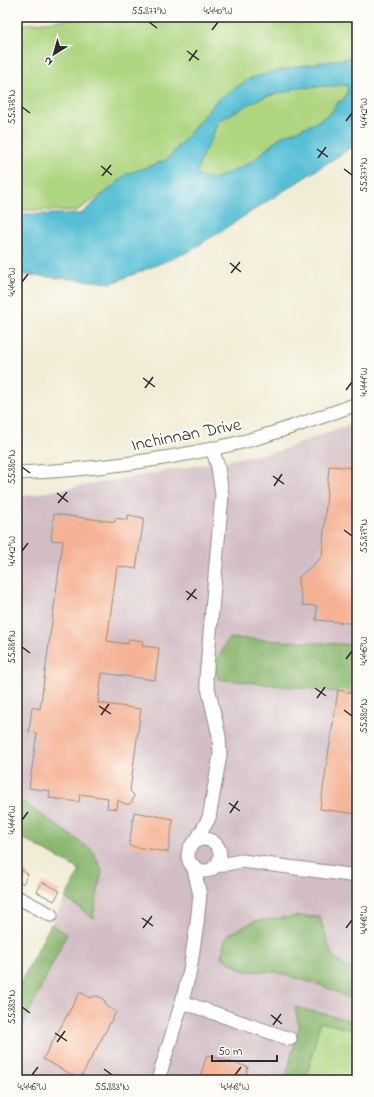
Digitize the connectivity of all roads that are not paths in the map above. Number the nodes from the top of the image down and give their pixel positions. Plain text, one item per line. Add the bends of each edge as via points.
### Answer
1 (357, 404) edge
2 (212, 448) junction
3 (17, 473) edge
4 (209, 818) junction
5 (196, 841) junction
6 (216, 845) junction
7 (242, 861) junction
8 (193, 865) junction
9 (213, 867) junction
10 (357, 876) edge
11 (200, 895) junction
12 (17, 897) edge
13 (51, 915) dead end
14 (182, 1002) junction
15 (290, 1039) dead end
16 (158, 1080) edge

1 - 2 street, Inchinnan Drive via 287,429
2 - 3 street, Inchinnan Drive via 139,463
2 - 4 street via 222,495 206,679 219,736 220,755
4 - 5 street
4 - 6 street
5 - 6 street via 206,839
5 - 8 street via 189,850
6 - 7 street
6 - 9 street via 220,851 219,859
7 - 9 street
7 - 10 street
8 - 9 street via 202,870
8 - 11 street
9 - 11 street
11 - 14 street via 190,970
12 - 13 street
14 - 15 street
14 - 16 street

